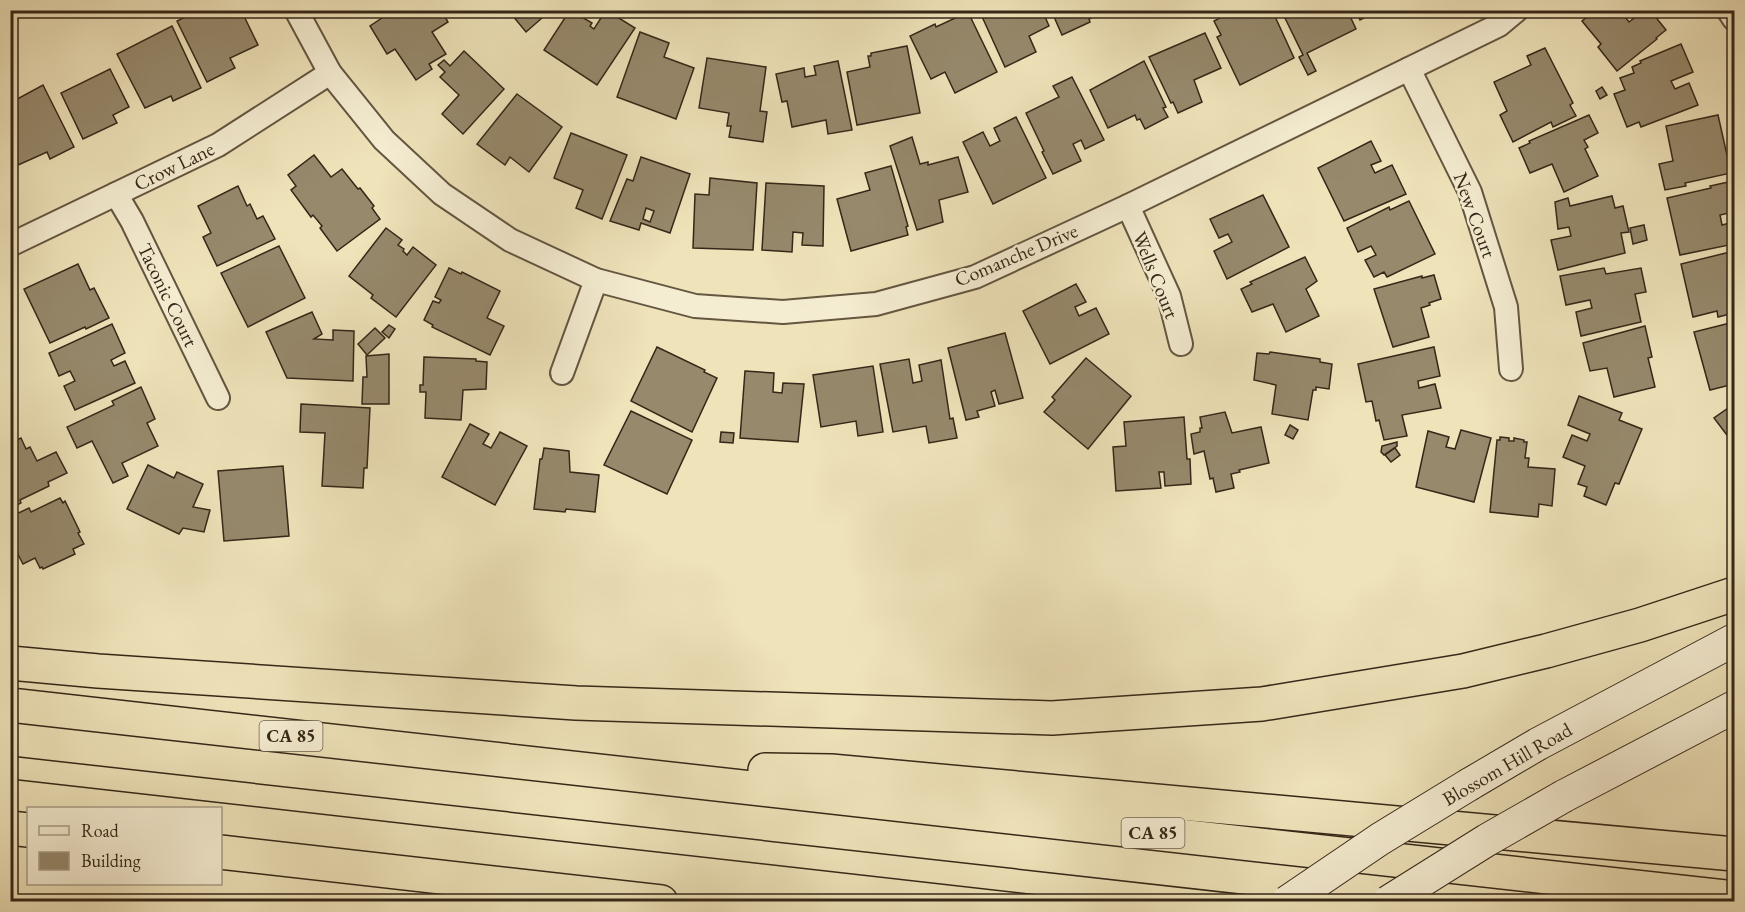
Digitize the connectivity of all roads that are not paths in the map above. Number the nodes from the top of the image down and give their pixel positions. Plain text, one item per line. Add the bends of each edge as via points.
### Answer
1 (296, 10) edge
2 (1516, 10) edge
3 (1728, 10) edge
4 (1734, 20) edge
5 (1409, 69) junction
6 (330, 74) junction
7 (116, 194) junction
8 (1128, 206) junction
9 (10, 245) edge
10 (596, 280) junction
11 (1181, 344) dead end
12 (1511, 369) dead end
13 (562, 372) dead end
14 (218, 398) dead end
15 (1734, 594) edge
16 (1734, 640) edge
17 (10, 663) edge
18 (10, 705) edge
19 (1734, 706) edge
20 (572, 767) junction
21 (10, 828) edge
22 (27, 830) edge
23 (222, 852) edge
24 (1734, 854) edge
25 (1734, 898) edge
26 (661, 902) edge
27 (1287, 902) edge
28 (1388, 902) edge

1 - 6 street, Comanche Drive
2 - 5 street, Comanche Drive via 1499,25
3 - 4 street
5 - 8 street, Comanche Drive
5 - 12 street, New Court via 1470,192 1506,308
6 - 7 street, Crow Lane via 218,145
6 - 10 street, Comanche Drive via 384,140 442,194 510,240
7 - 9 street, Crow Lane
7 - 14 street, Taconic Court
8 - 10 street, Comanche Drive via 975,277 876,304 783,312 695,306
8 - 11 street, Wells Court via 1169,296
10 - 13 street
15 - 17 highway via 1640,625 1464,670 1262,704 1052,718 576,703
16 - 27 main road, Blossom Hill Road, bridge via 1538,744 1380,839
18 - 20 highway, CA 85
19 - 28 main road, bridge via 1564,796
20 - 24 highway via 831,771
20 - 25 highway, CA 85
21 - 22 highway
23 - 26 highway

